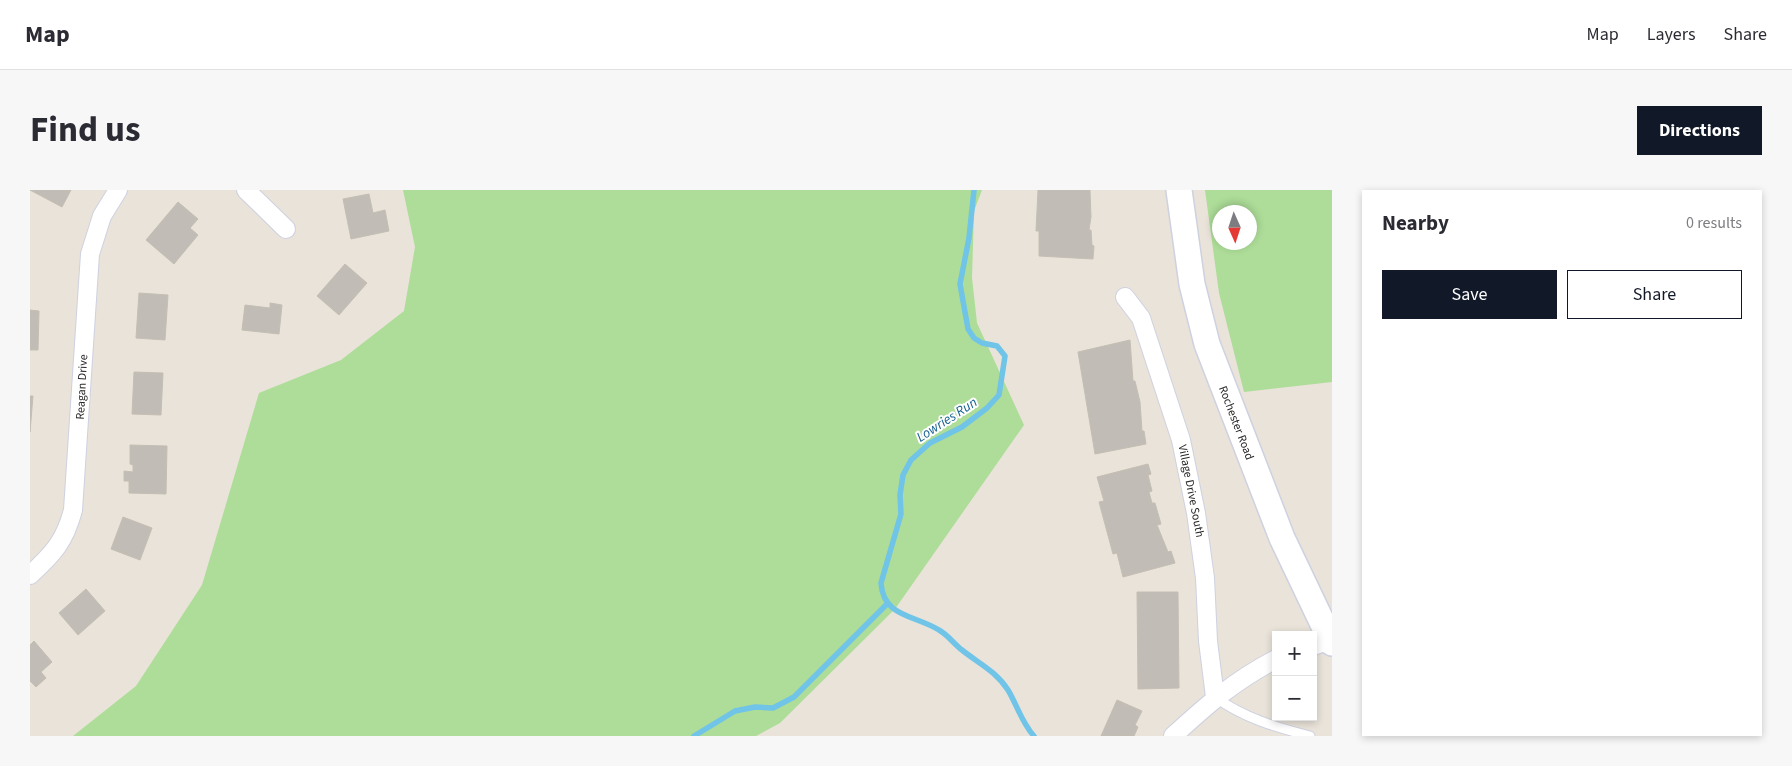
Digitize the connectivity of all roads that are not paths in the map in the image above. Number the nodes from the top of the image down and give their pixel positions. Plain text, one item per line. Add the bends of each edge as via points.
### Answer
1 (118, 190) edge
2 (246, 190) edge
3 (1179, 190) edge
4 (286, 229) dead end
5 (1125, 297) dead end
6 (30, 575) edge
7 (1327, 642) edge
8 (1272, 661) edge
9 (1214, 697) junction
10 (1173, 736) edge
11 (1310, 736) edge

1 - 6 street, Reagan Drive via 102,216 90,254 73,510 64,538
2 - 4 street
3 - 7 street, Rochester Road via 1192,284 1207,344 1282,538
5 - 9 street, Village Drive South via 1141,318 1185,457 1205,578
8 - 9 street
9 - 10 street
9 - 11 lane via 1234,711 1262,723

